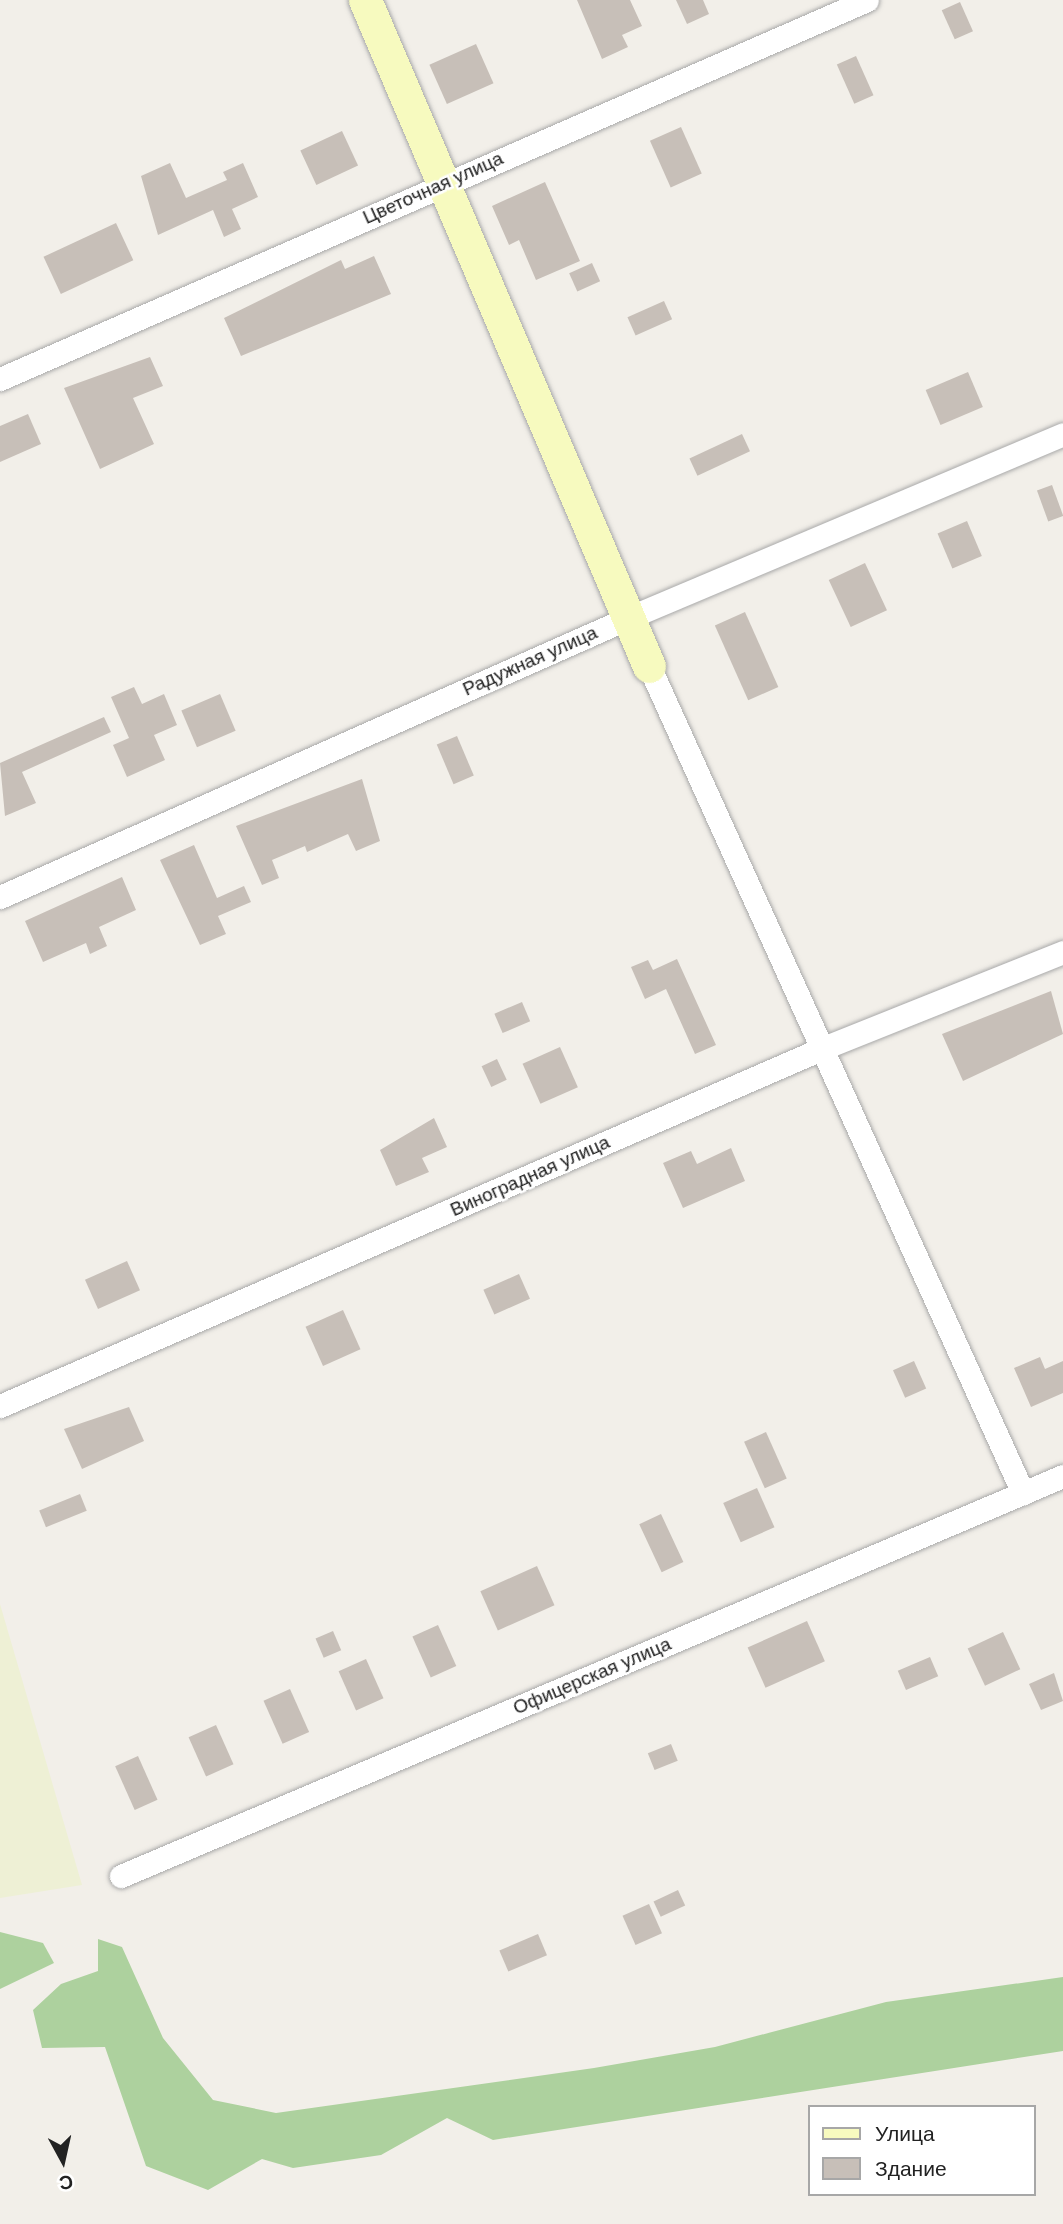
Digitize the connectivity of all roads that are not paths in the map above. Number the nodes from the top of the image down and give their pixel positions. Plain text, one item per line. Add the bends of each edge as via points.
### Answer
1 (365, 0) edge
2 (867, 0) edge
3 (446, 182) junction
4 (0, 379) edge
5 (1063, 434) edge
6 (628, 618) junction
7 (649, 666) joint
8 (0, 897) edge
9 (1063, 952) edge
10 (821, 1049) junction
11 (0, 1406) edge
12 (1063, 1476) edge
13 (1023, 1493) junction
14 (121, 1876) dead end

1 - 3 street
2 - 3 street, Цветочная улица
3 - 4 street, Цветочная улица
3 - 6 street
5 - 6 street, Радужная улица
6 - 7 street
6 - 8 street, Радужная улица
7 - 10 street
9 - 10 street, Виноградная улица
10 - 11 street, Виноградная улица
10 - 13 street
12 - 13 street, Офицерская улица
13 - 14 street, Офицерская улица

